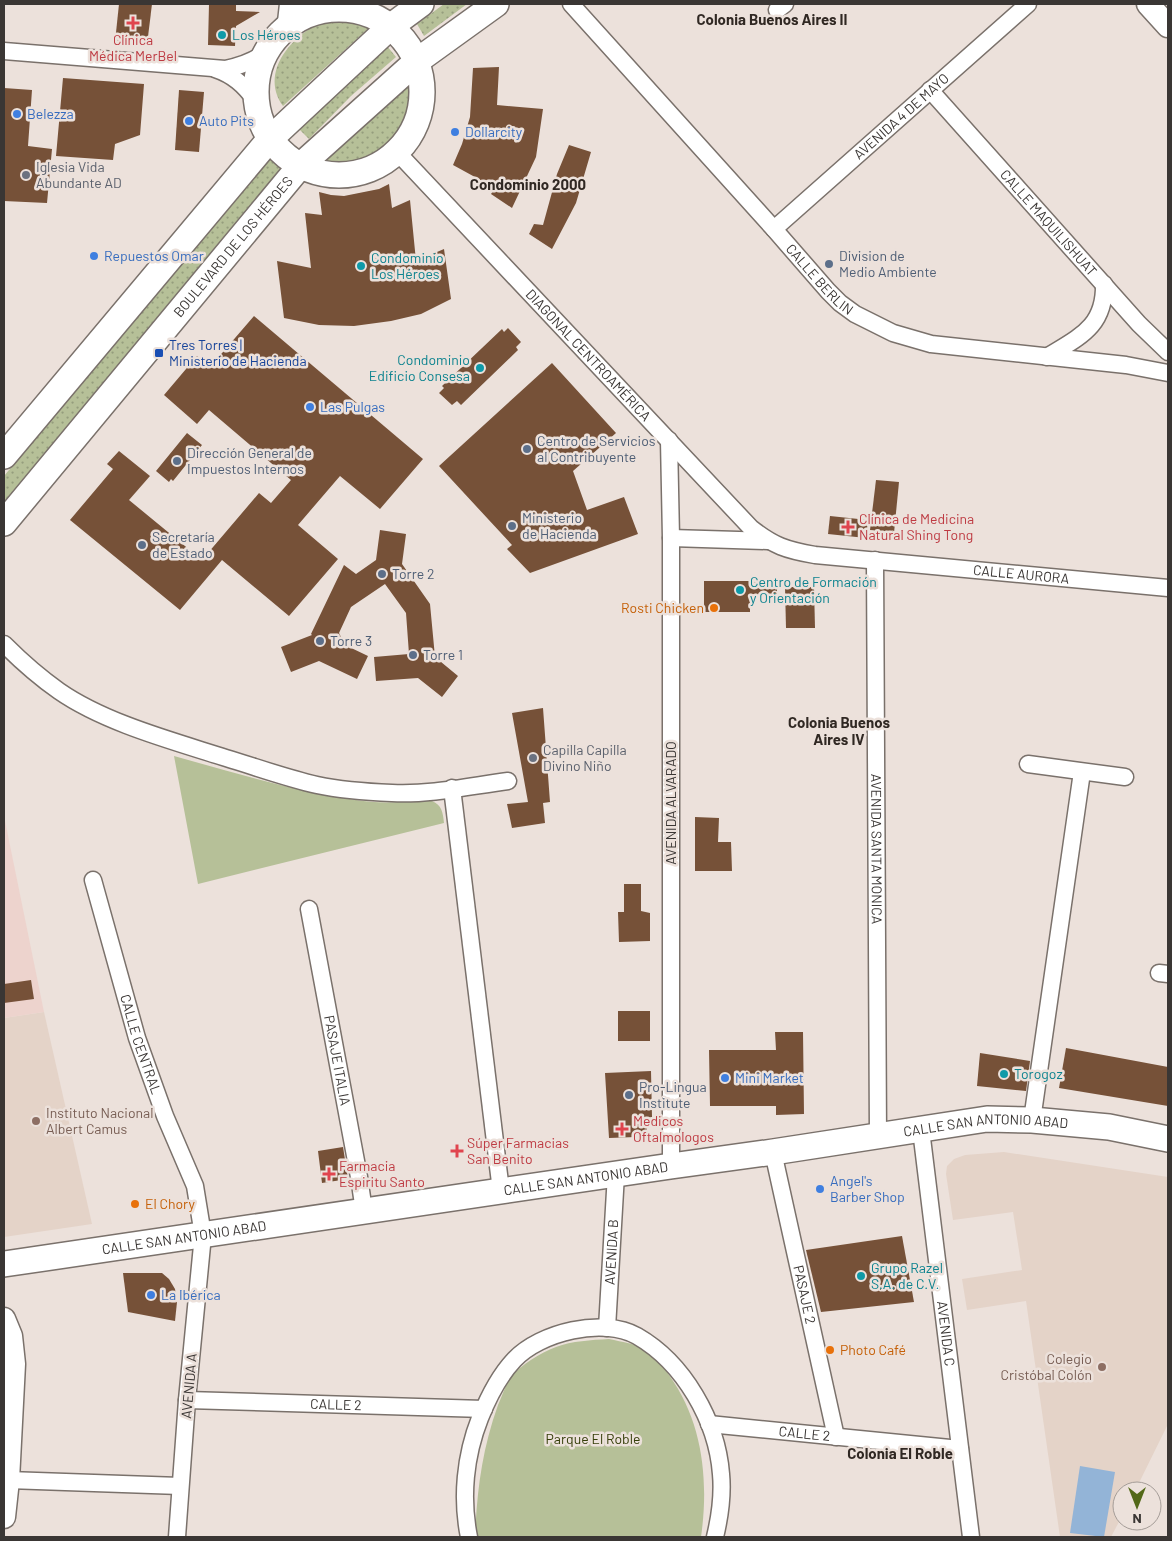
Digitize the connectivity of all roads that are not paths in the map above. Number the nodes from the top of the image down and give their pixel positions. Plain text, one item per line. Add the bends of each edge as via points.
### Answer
1 (288, 4) edge
2 (295, 4) edge
3 (421, 4) edge
4 (496, 4) edge
5 (571, 4) edge
6 (1028, 4) edge
7 (1148, 4) edge
8 (321, 11) junction
9 (1168, 26) edge
10 (390, 27) junction
11 (282, 31) junction
12 (4, 51) edge
13 (265, 53) junction
14 (417, 61) junction
15 (210, 68) junction
16 (930, 90) junction
17 (255, 100) junction
18 (270, 140) junction
19 (396, 152) junction
20 (300, 166) junction
21 (774, 229) junction
22 (1104, 284) junction
23 (1168, 352) edge
24 (1047, 357) junction
25 (1168, 373) edge
26 (669, 440) junction
27 (7, 446) edge
28 (4, 523) edge
29 (671, 538) junction
30 (768, 541) junction
31 (875, 560) junction
32 (1168, 588) edge
33 (4, 644) edge
34 (1028, 764) dead end
35 (1082, 772) junction
36 (1125, 777) dead end
37 (508, 781) dead end
38 (452, 788) junction
39 (93, 880) dead end
40 (309, 909) dead end
41 (1032, 1120) junction
42 (921, 1130) junction
43 (878, 1136) junction
44 (1168, 1139) edge
45 (773, 1152) junction
46 (670, 1166) junction
47 (616, 1174) junction
48 (501, 1191) junction
49 (364, 1211) junction
50 (204, 1235) junction
51 (4, 1264) edge
52 (4, 1319) edge
53 (607, 1328) junction
54 (187, 1400) junction
55 (484, 1409) junction
56 (709, 1424) junction
57 (836, 1437) junction
58 (960, 1448) junction
59 (8, 1480) junction
60 (180, 1486) junction
61 (4, 1517) edge
62 (177, 1537) edge
63 (469, 1537) edge
64 (715, 1537) edge
65 (971, 1537) edge

1 - 11 street
2 - 8 street
3 - 10 main road
4 - 14 main road, BOULEVARD DE LOS HÉROES
5 - 21 street, CALLE BERLIN
6 - 16 street, AVENIDA 4 DE MAYO
7 - 9 main road
8 - 10 main road via 368,13
8 - 11 main road via 300,18
10 - 14 main road
10 - 18 main road
11 - 13 main road
12 - 15 street
13 - 15 street via 239,66
13 - 17 main road via 258,68
14 - 19 main road via 424,98 420,119 411,137
14 - 20 main road, BOULEVARD DE LOS HÉROES
15 - 17 street via 236,79
16 - 21 street, AVENIDA 4 DE MAYO
16 - 22 street, CALLE MAQUILISHUAT
17 - 18 main road via 262,127
18 - 20 main road via 283,155
18 - 27 main road
19 - 20 main road via 376,167 351,174 325,174
19 - 26 street, DIAGONAL CENTROAMÉRICA
20 - 28 main road, BOULEVARD DE LOS HÉROES
21 - 24 street, CALLE BERLIN via 840,303 872,324 931,344
22 - 23 street, CALLE MAQUILISHUAT
22 - 24 street via 1105,298 1094,324 1086,333
24 - 25 street, CALLE BERLIN
26 - 29 street, AVENIDA ALVARADO
26 - 30 street, DIAGONAL CENTROAMÉRICA via 751,528
29 - 30 street
29 - 46 street, AVENIDA ALVARADO
30 - 31 street, DIAGONAL CENTROAMÉRICA via 797,552
31 - 32 street, CALLE AURORA
31 - 43 street, AVENIDA SANTA MONICA
33 - 38 street via 59,691 87,707 120,722 271,773 357,791 394,793
34 - 35 street
35 - 36 street
35 - 41 street
37 - 38 street
38 - 48 street
39 - 50 street, CALLE CENTRAL via 136,1038 195,1186
40 - 49 street, PASAJE ITALIA
41 - 42 main road, CALLE SAN ANTONIO ABAD via 987,1119
41 - 44 main road, CALLE SAN ANTONIO ABAD via 1109,1127
42 - 43 main road, CALLE SAN ANTONIO ABAD
42 - 58 street, AVENIDA C
43 - 45 main road, CALLE SAN ANTONIO ABAD
45 - 46 main road, CALLE SAN ANTONIO ABAD
45 - 57 street, PASAJE 2
46 - 47 main road, CALLE SAN ANTONIO ABAD
47 - 48 main road, CALLE SAN ANTONIO ABAD
47 - 53 street, AVENIDA B
48 - 49 main road, CALLE SAN ANTONIO ABAD
49 - 50 main road, CALLE SAN ANTONIO ABAD
50 - 51 main road, CALLE SAN ANTONIO ABAD
50 - 54 street, AVENIDA A
52 - 59 main road via 14,1349
53 - 55 street via 565,1332 530,1348 506,1370
53 - 56 street via 636,1336 670,1364 699,1401
54 - 55 street, CALLE 2
54 - 60 street, AVENIDA A
55 - 63 street via 472,1444 466,1480
56 - 57 street, CALLE 2
56 - 64 street via 721,1473 721,1511
57 - 58 street, CALLE 2
58 - 65 street, AVENIDA C
59 - 60 street
59 - 61 main road
60 - 62 street, AVENIDA A

